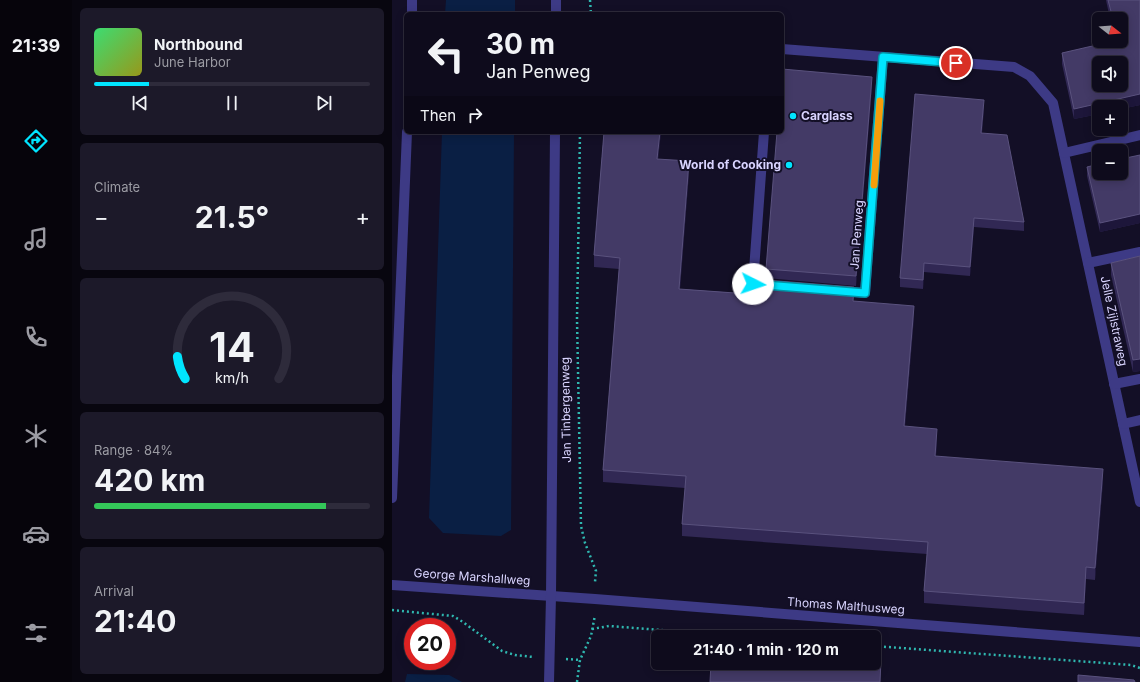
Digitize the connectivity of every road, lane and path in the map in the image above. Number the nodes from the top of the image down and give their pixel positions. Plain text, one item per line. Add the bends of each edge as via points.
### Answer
1 (412, 0) edge
2 (556, 0) edge
3 (590, 0) edge
4 (412, 12) edge
5 (556, 12) edge
6 (592, 12) edge
7 (784, 49) edge
8 (883, 57) junction
9 (407, 134) edge
10 (555, 134) edge
11 (580, 134) edge
12 (764, 134) edge
13 (1140, 135) edge
14 (1064, 153) junction
15 (1140, 252) edge
16 (1088, 263) junction
17 (783, 287) edge
18 (835, 291) edge
19 (1140, 379) edge
20 (1114, 384) junction
21 (1140, 420) edge
22 (1123, 424) junction
23 (392, 498) edge
24 (1140, 502) edge
25 (392, 585) edge
26 (551, 596) junction
27 (595, 599) junction
28 (392, 610) edge
29 (592, 629) junction
30 (661, 630) edge
31 (1140, 642) edge
32 (881, 647) edge
33 (549, 659) junction
34 (580, 660) junction
35 (1140, 668) edge
36 (548, 682) edge
37 (577, 682) edge

1 - 4 street
2 - 5 street
3 - 6 path
7 - 8 street
8 - 14 street, Jelle Zijlstraweg via 1014,67 1030,76 1053,103
8 - 18 street, Jan Penweg via 865,293
9 - 23 street
10 - 26 street, Jan Tinbergenweg
11 - 27 path, Jan Tinbergenweg via 577,319 581,526 596,571
12 - 17 street via 753,284
13 - 14 street
14 - 16 street, Jelle Zijlstraweg
15 - 16 street, Jelle Zijlstraweg
16 - 20 street, Jelle Zijlstraweg
19 - 20 street, Jelle Zijlstraweg
20 - 22 street, Jelle Zijlstraweg
21 - 22 street
22 - 24 street, Jelle Zijlstraweg
25 - 26 street, George Marshallweg
26 - 27 street, Thomas Malthusweg
26 - 33 street, Jan Tinbergenweg
27 - 29 path, Jan Tinbergenweg
27 - 31 street, Thomas Malthusweg
28 - 33 path via 453,616 502,651
29 - 30 path via 609,626
29 - 34 path, Jan Tinbergenweg
32 - 35 path via 1131,665
33 - 34 path
33 - 36 street, Jan Tinbergenweg
34 - 37 path, Jan Tinbergenweg

